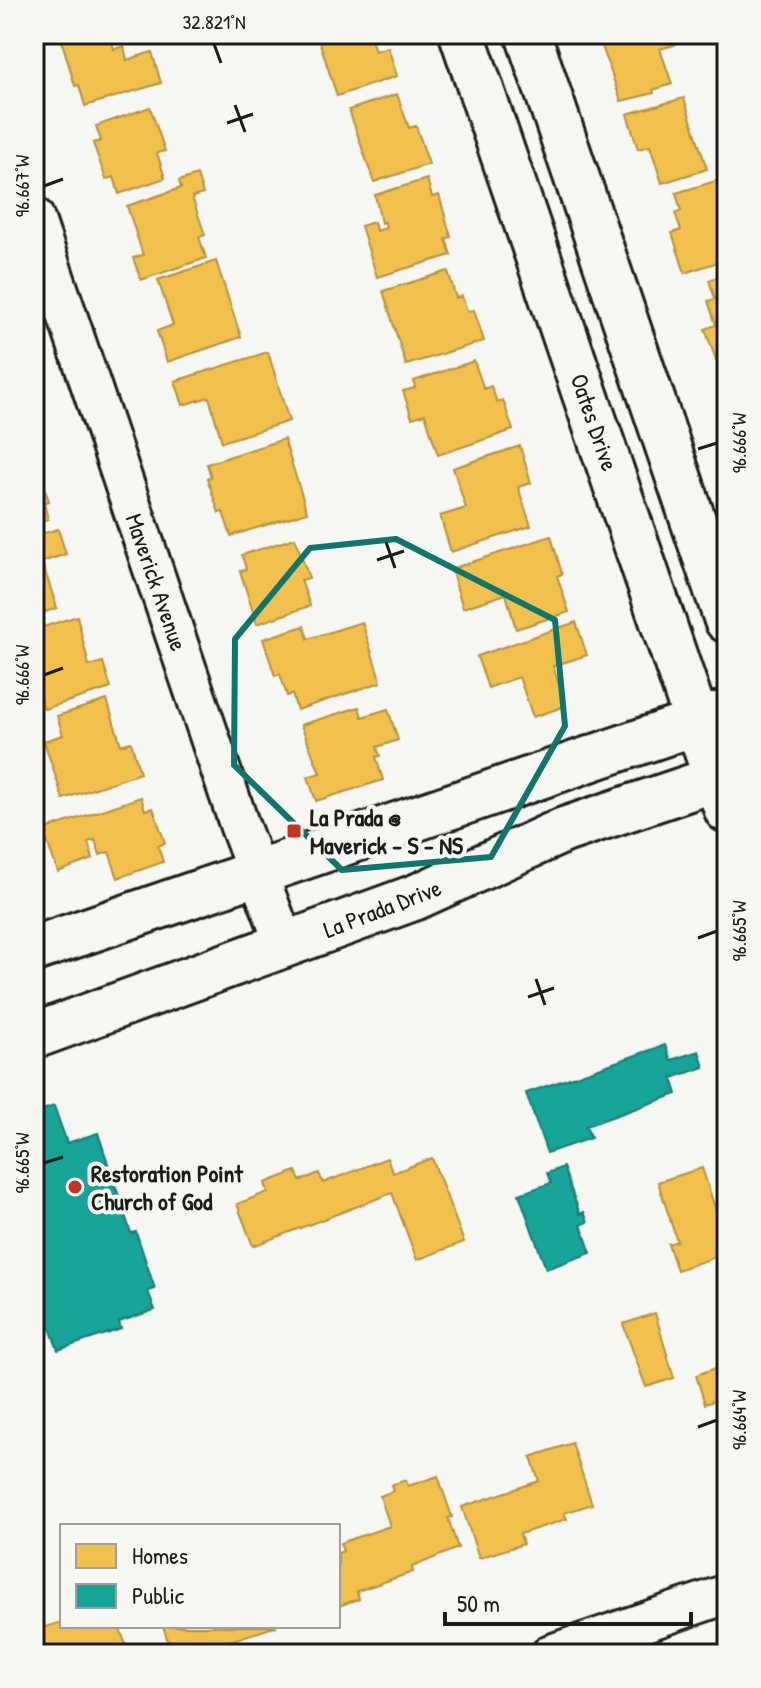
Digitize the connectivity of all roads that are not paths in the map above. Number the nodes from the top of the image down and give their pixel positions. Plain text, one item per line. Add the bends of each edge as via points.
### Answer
1 (462, 34) edge
2 (528, 34) edge
3 (34, 217) edge
4 (727, 620) edge
5 (712, 717) edge
6 (723, 788) edge
7 (257, 872) junction
8 (285, 945) junction
9 (34, 949) edge
10 (34, 1036) edge
11 (727, 1594) edge
12 (551, 1654) edge

1 - 5 main road, Oates Drive
2 - 4 main road
3 - 7 street, Maverick Avenue
5 - 6 main road, Oates Drive
5 - 7 main road
6 - 8 main road, La Prada Drive via 564,830 416,897
7 - 8 street, Maverick Avenue
7 - 9 main road
8 - 10 main road, La Prada Drive
11 - 12 street

